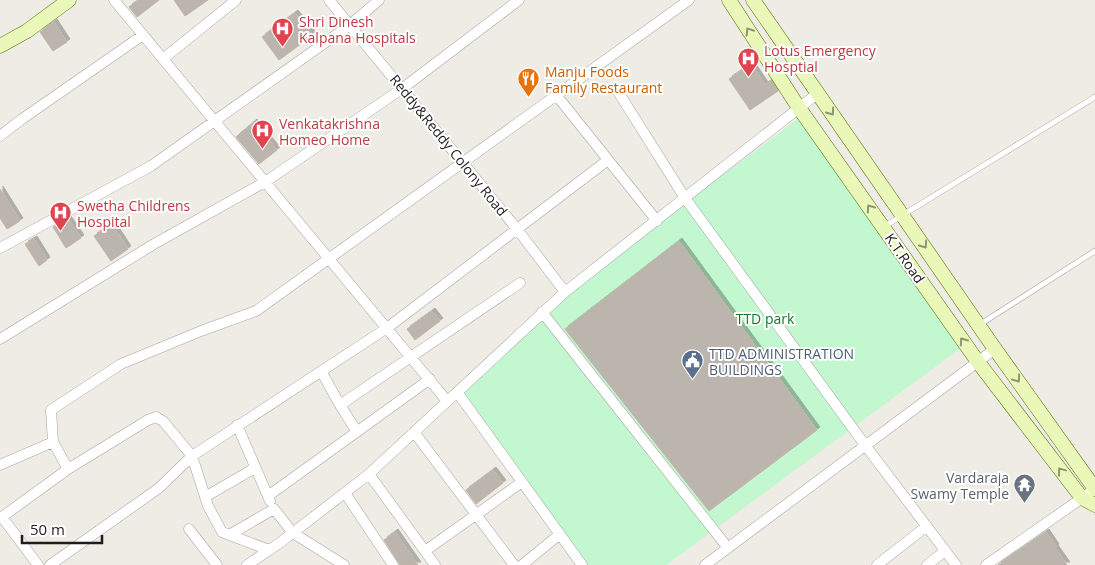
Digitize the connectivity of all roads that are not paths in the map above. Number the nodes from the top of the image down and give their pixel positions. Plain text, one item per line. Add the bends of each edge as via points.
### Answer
1 (52, 0) edge
2 (69, 0) edge
3 (114, 0) edge
4 (236, 0) edge
5 (330, 0) edge
6 (379, 0) edge
7 (519, 0) edge
8 (689, 0) edge
9 (728, 0) edge
10 (753, 0) edge
11 (350, 24) junction
12 (0, 35) edge
13 (143, 35) junction
14 (0, 46) edge
15 (163, 59) junction
16 (403, 88) junction
17 (617, 90) dead end
18 (818, 93) junction
19 (557, 96) junction
20 (1095, 97) edge
21 (799, 108) junction
22 (214, 120) junction
23 (0, 136) edge
24 (608, 160) junction
25 (463, 163) junction
26 (266, 182) junction
27 (685, 198) junction
28 (902, 214) junction
29 (657, 221) junction
30 (883, 227) junction
31 (518, 230) junction
32 (0, 248) edge
33 (1095, 251) edge
34 (329, 259) junction
35 (520, 283) dead end
36 (565, 292) junction
37 (542, 312) junction
38 (979, 325) junction
39 (387, 328) junction
40 (0, 339) edge
41 (996, 349) junction
42 (412, 357) junction
43 (978, 362) junction
44 (321, 371) junction
45 (430, 379) junction
46 (457, 392) junction
47 (447, 401) junction
48 (340, 405) junction
49 (237, 425) junction
50 (357, 432) junction
51 (414, 432) junction
52 (53, 442) junction
53 (866, 446) junction
54 (192, 456) junction
55 (0, 465) edge
56 (256, 468) junction
57 (68, 469) junction
58 (369, 474) junction
59 (522, 482) junction
60 (1095, 489) edge
61 (345, 493) junction
62 (268, 496) junction
63 (205, 497) junction
64 (1082, 498) junction
65 (1095, 505) edge
66 (274, 509) junction
67 (477, 514) junction
68 (1, 518) edge
69 (927, 526) junction
70 (189, 528) dead end
71 (293, 533) junction
72 (560, 534) junction
73 (230, 535) junction
74 (728, 548) junction
75 (269, 550) junction
76 (945, 551) junction
77 (429, 560) edge
78 (38, 565) edge
79 (50, 565) edge
80 (217, 565) edge
81 (247, 565) edge
82 (344, 565) edge
83 (392, 565) edge
84 (514, 565) edge
85 (522, 565) edge
86 (582, 565) edge
87 (704, 565) edge
88 (877, 565) edge
89 (927, 565) edge
90 (956, 565) edge
91 (986, 565) edge

1 - 12 main road
2 - 14 main road
3 - 13 street
4 - 15 street
5 - 11 street, Reddy&Reddy Colony Road
6 - 11 street
7 - 16 street
8 - 19 street
21 -> 9 main road, K.T.Road
10 - 18 main road, K.T.Road
11 - 16 street, Reddy&Reddy Colony Road
11 - 22 street
13 - 15 street
13 - 23 street
15 - 22 street
16 - 25 street, Reddy&Reddy Colony Road
16 - 26 street
17 - 27 street
18 - 21 street
18 -> 28 main road, K.T.Road
19 - 24 street
19 - 25 street
20 - 28 lane
21 - 27 street
30 -> 21 main road, K.T.Road
22 - 26 street
22 - 32 street via 151,166
24 - 29 street
24 - 31 street
25 - 31 street, Reddy&Reddy Colony Road
25 - 34 street
26 - 34 street
26 - 40 street via 154,244
27 - 29 street
27 - 53 street
28 - 30 lane
28 -> 38 main road, K.T.Road
29 - 36 street
43 -> 30 main road, K.T.Road
31 - 36 street, Reddy&Reddy Colony Road
31 - 39 street
33 - 38 lane
34 - 39 street
34 - 52 street via 256,311 121,364 50,410
35 - 42 street
36 - 37 street
37 - 46 street
37 - 74 street
38 - 41 main road, K.T.Road
39 - 42 street
39 - 44 street
41 - 43 street
41 -> 60 main road, K.T.Road
42 - 45 street
42 - 48 street
43 - 53 street
64 -> 43 main road, K.T.Road
44 - 48 street
44 - 49 street
45 - 47 street
45 - 50 street
46 - 47 street
46 - 59 street
47 - 51 street
48 - 50 street
49 - 54 street
49 - 56 street
50 - 62 street
51 - 58 street
51 - 67 street
52 - 55 street
52 - 57 street
53 - 69 street
53 - 74 street
54 - 57 street via 156,417
54 - 63 street
54 - 79 street via 159,488
56 - 62 street
56 - 63 street
57 - 68 street
58 - 61 street
58 - 77 street
59 - 67 street
59 - 72 street
60 - 64 street
61 - 71 street
61 - 83 street
62 - 66 street
63 - 73 street via 222,532
64 - 65 main road, K.T.Road
64 - 91 street
66 - 71 street
66 - 73 street
67 - 77 street
67 - 84 street
68 - 78 street
69 - 76 street
69 - 88 street
70 - 80 street
71 - 75 street
71 - 82 street
72 - 85 street
72 - 86 street
73 - 75 street
74 - 87 street
75 - 81 street
76 - 89 street
76 - 90 street

